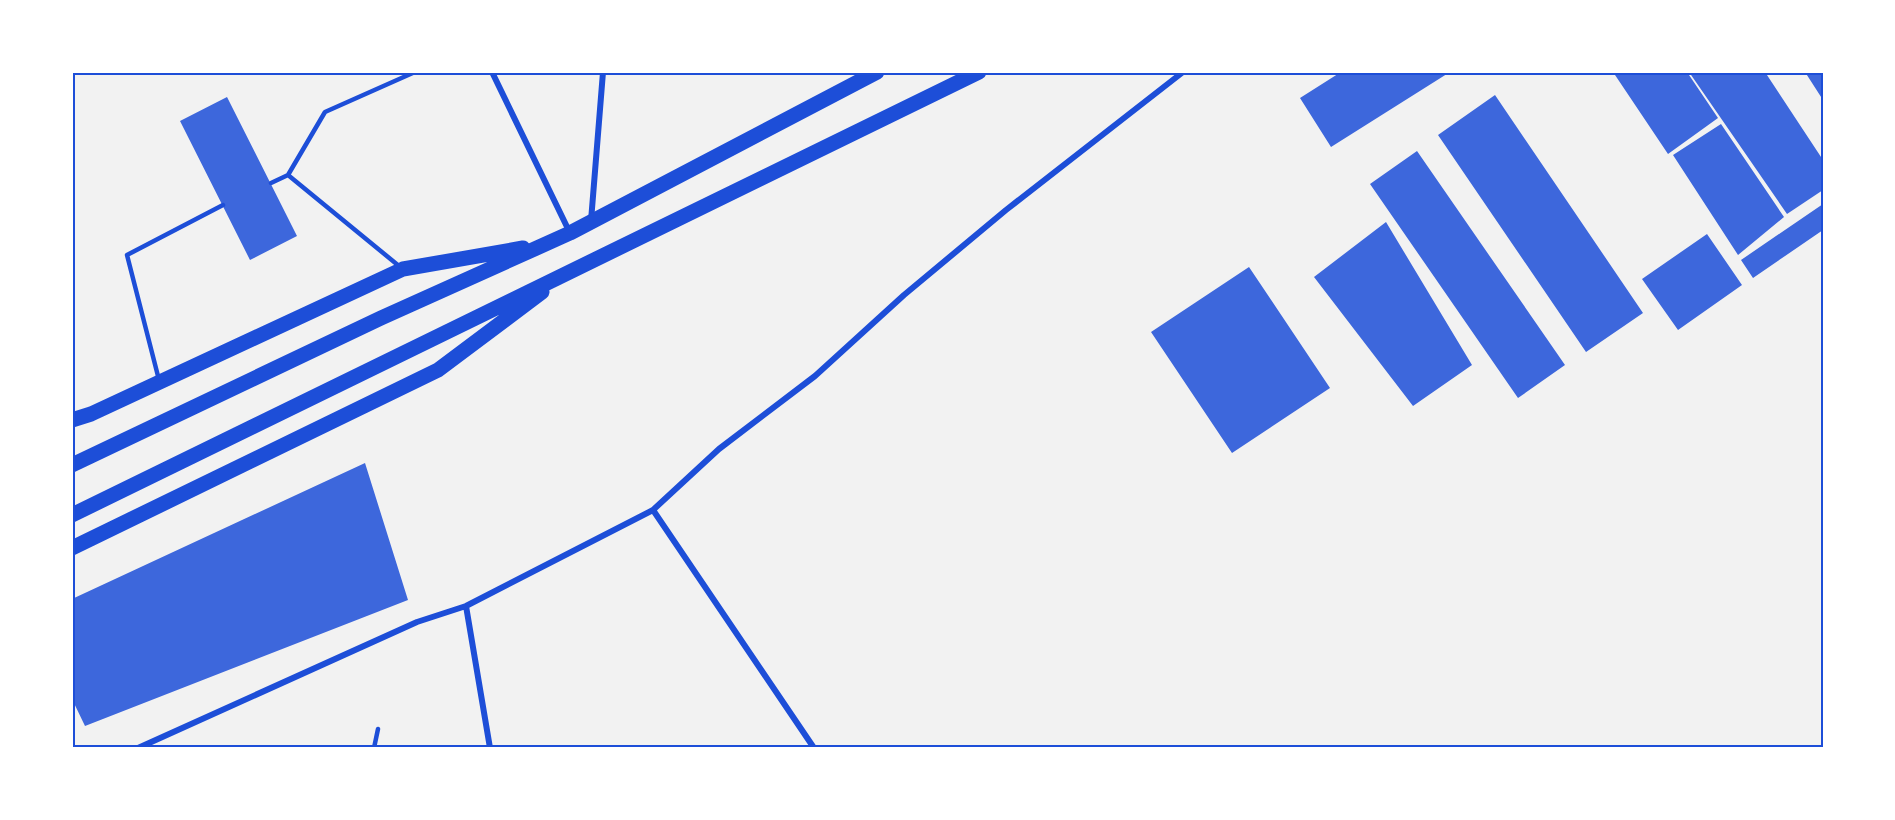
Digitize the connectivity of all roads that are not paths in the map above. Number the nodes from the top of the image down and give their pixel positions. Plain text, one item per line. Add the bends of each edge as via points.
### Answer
1 (415, 72) edge
2 (492, 72) edge
3 (603, 72) edge
4 (877, 72) edge
5 (979, 72) edge
6 (1183, 72) edge
7 (288, 175) junction
8 (271, 183) dead end
9 (223, 205) dead end
10 (591, 222) junction
11 (570, 233) junction
12 (547, 244) junction
13 (403, 269) junction
14 (568, 272) junction
15 (159, 383) junction
16 (72, 420) edge
17 (72, 465) edge
18 (653, 510) junction
19 (72, 514) edge
20 (72, 548) edge
21 (466, 606) junction
22 (378, 729) dead end
23 (138, 748) edge
24 (374, 748) edge
25 (490, 748) edge
26 (814, 748) edge

1 - 7 lane via 325,112
2 - 11 street
3 - 10 street
4 - 10 main road
5 - 14 main road
6 - 18 street via 904,294 815,376 719,449
7 - 8 lane
7 - 13 lane
9 - 15 lane via 127,255
10 - 11 main road
11 - 12 main road
12 - 13 main road
12 - 17 main road
13 - 15 main road
14 - 19 main road
14 - 20 main road via 438,370
15 - 16 main road
18 - 21 street
18 - 26 street
21 - 23 street via 417,622
21 - 25 street
22 - 24 lane

